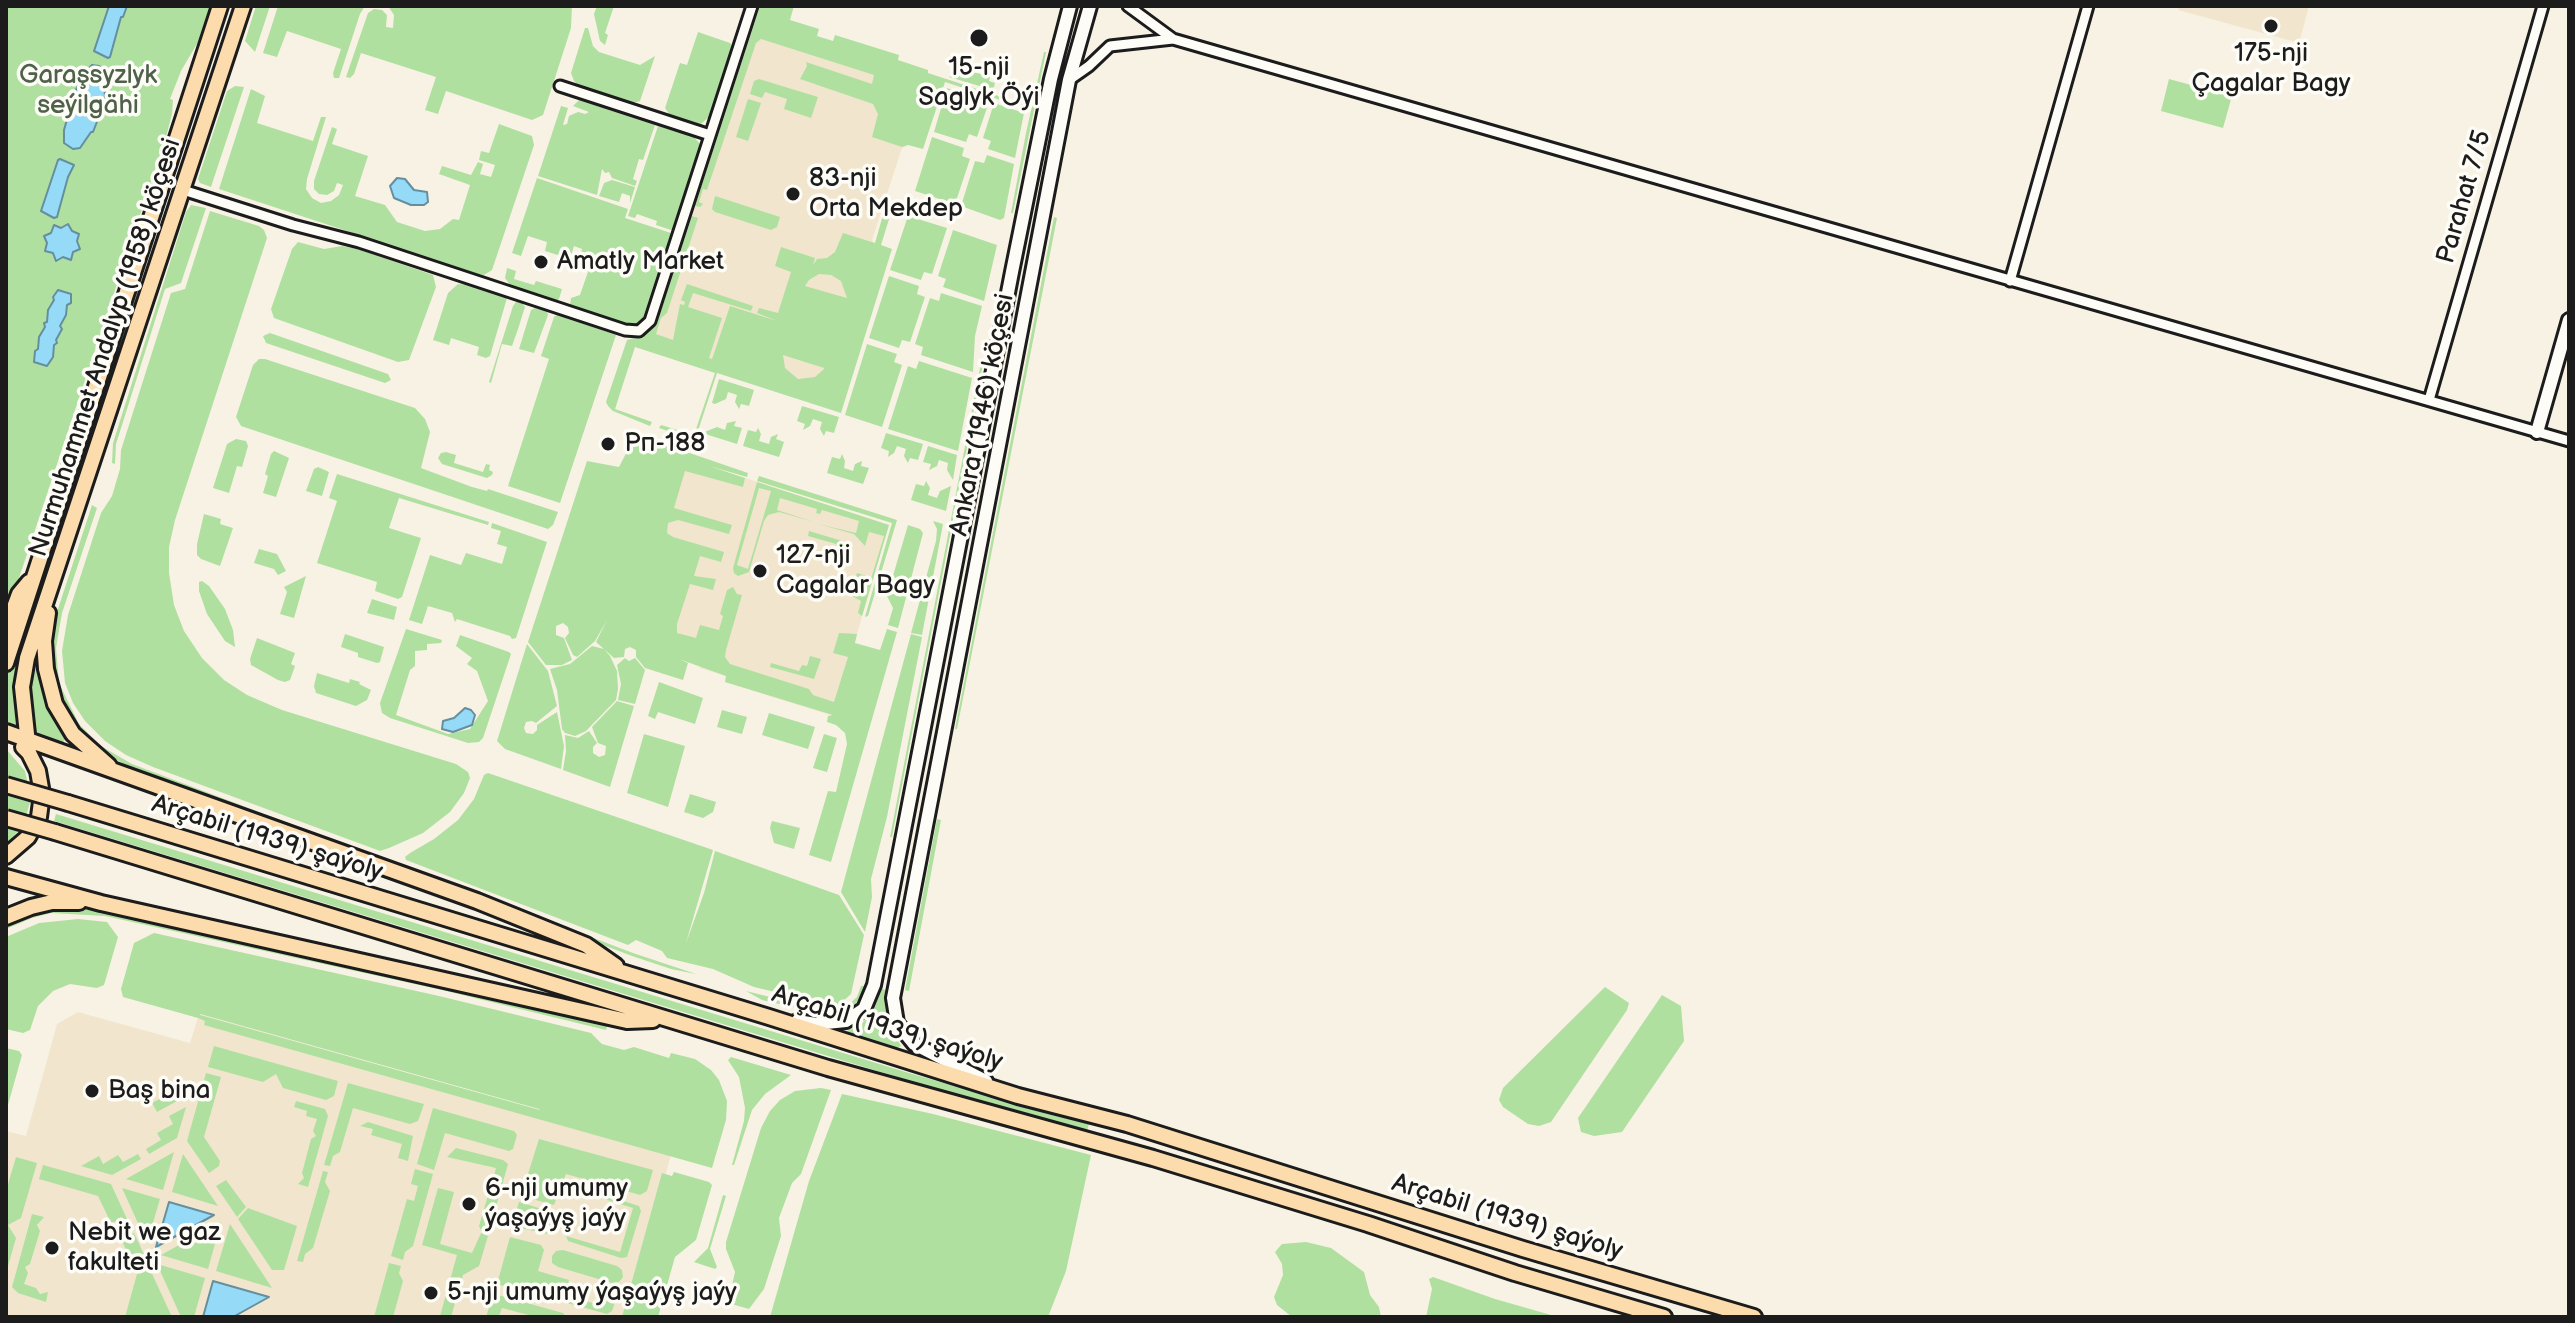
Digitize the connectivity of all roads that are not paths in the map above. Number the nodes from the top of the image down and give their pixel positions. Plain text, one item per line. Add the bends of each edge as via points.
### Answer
1 (220, 6) edge
2 (243, 6) edge
3 (752, 6) edge
4 (1070, 6) edge
5 (1090, 6) edge
6 (1128, 6) edge
7 (2088, 6) edge
8 (2543, 6) edge
9 (1173, 39) junction
10 (1069, 80) junction
11 (560, 86) dead end
12 (710, 135) junction
13 (183, 190) junction
14 (2010, 281) junction
15 (2569, 320) edge
16 (2429, 400) junction
17 (2537, 432) junction
18 (2569, 441) edge
19 (36, 572) junction
20 (51, 589) junction
21 (6, 629) edge
22 (6, 663) edge
23 (6, 733) edge
24 (27, 746) junction
25 (116, 772) junction
26 (6, 785) edge
27 (6, 818) edge
28 (8, 855) edge
29 (6, 877) edge
30 (101, 903) junction
31 (6, 917) edge
32 (629, 976) junction
33 (769, 1017) junction
34 (667, 1020) junction
35 (1018, 1096) junction
36 (1375, 1202) junction
37 (1439, 1222) junction
38 (1368, 1224) junction
39 (1431, 1246) junction
40 (1664, 1317) edge
41 (1754, 1317) edge

1 - 19 main road, Nurmuhammet Andalyp (1958) köçesi
2 - 13 main road, Nurmuhammet Andalyp (1958) köçesi
3 - 12 street
4 - 33 main road, Ankara (1946) köçesi via 1012,272 872,994 858,1014 835,1024
5 - 10 main road, Ankara (1946) köçesi
6 - 9 street
7 - 14 street
8 - 16 street, Parahat 7/5
9 - 10 street via 1110,46
9 - 14 street
10 - 35 main road, Ankara (1946) köçesi via 893,998 897,1023 914,1044
11 - 12 street
12 - 13 street via 650,321 633,332
13 - 20 main road, Nurmuhammet Andalyp (1958) köçesi
14 - 16 street
15 - 17 main road
16 - 17 street
17 - 18 street
19 - 21 main road via 19,594
19 - 22 main road, Nurmuhammet Andalyp (1958) köçesi
20 - 24 main road, Nurmuhammet Andalyp (1958) köçesi via 24,673
20 - 25 main road via 44,641 50,690 73,734
23 - 24 main road
24 - 25 main road
24 - 28 main road, Nurmuhammet Andalyp (1958) köçesi via 41,782 39,817 28,837
25 - 32 main road via 477,901 586,945
26 - 32 main road, Arçabil (1939) şaýoly, bridge
27 - 34 main road, Arçabil (1939) şaýoly, bridge
29 - 30 main road
30 - 31 main road via 52,902
30 - 34 main road via 627,1021
32 - 33 main road, Arçabil (1939) şaýoly
33 - 35 main road, Arçabil (1939) şaýoly
34 - 38 main road, Arçabil (1939) şaýoly
35 - 36 main road, Arçabil (1939) şaýoly via 1127,1124
36 - 37 main road, Arçabil (1939) şaýoly
36 - 38 main road
37 - 39 main road
37 - 41 main road, Arçabil (1939) şaýoly
38 - 39 main road, Arçabil (1939) şaýoly
39 - 40 main road, Arçabil (1939) şaýoly

